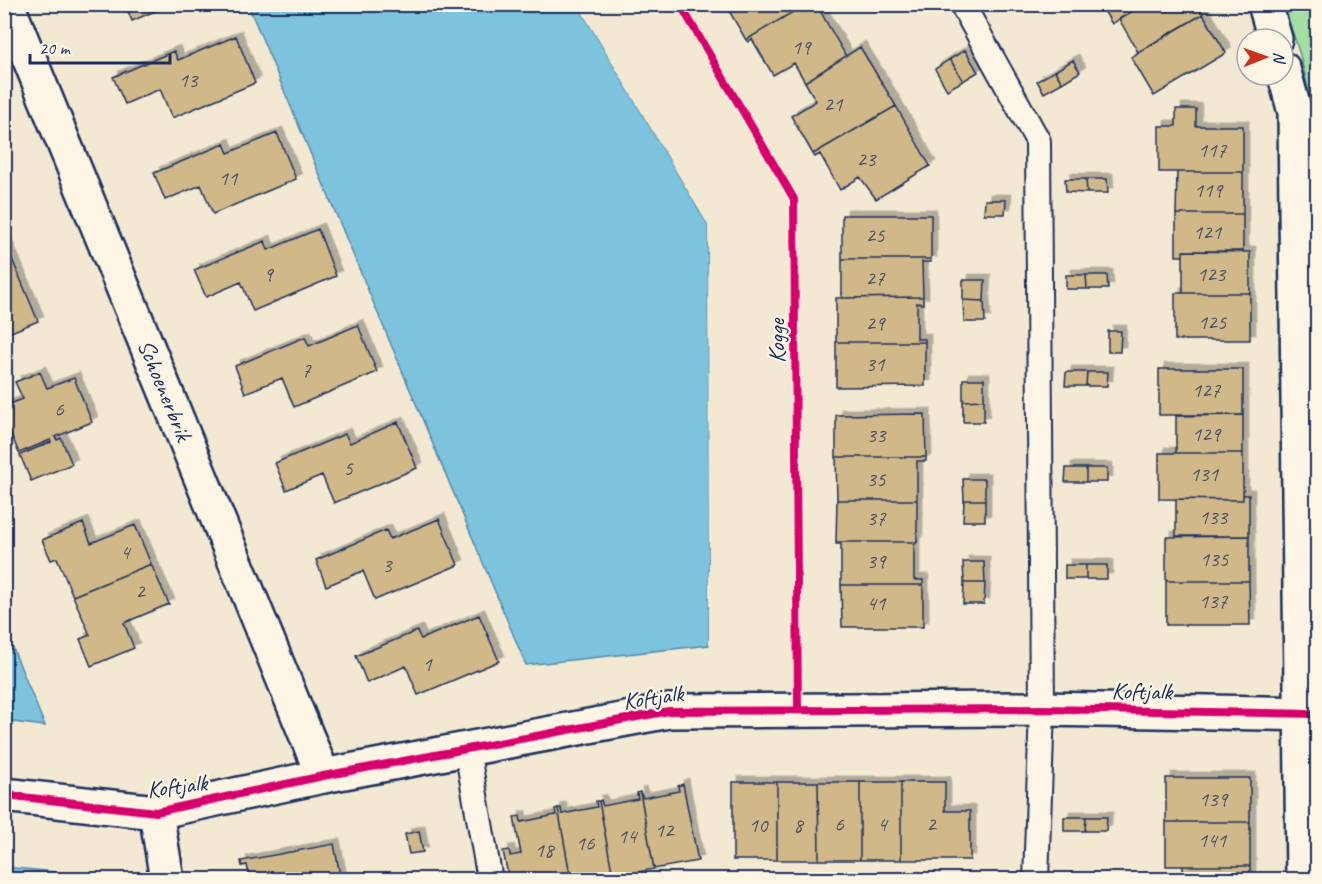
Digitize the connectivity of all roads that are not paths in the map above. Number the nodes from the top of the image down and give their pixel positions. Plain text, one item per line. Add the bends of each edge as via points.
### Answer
1 (7, 4) edge
2 (962, 4) edge
3 (1265, 4) edge
4 (1272, 27) edge
5 (1288, 87) edge
6 (1042, 709) junction
7 (1310, 714) edge
8 (467, 750) junction
9 (324, 776) junction
10 (4, 795) edge
11 (156, 812) junction
12 (167, 879) edge
13 (490, 879) edge
14 (1036, 879) edge
15 (1303, 879) edge

1 - 9 street, Schoenerbrik
2 - 6 lane via 1038,141
3 - 4 street
5 - 7 street via 1295,112
6 - 7 street, Koftjalk
6 - 8 street, Koftjalk via 669,711
6 - 14 lane
7 - 15 street
8 - 9 street, Koftjalk
8 - 13 lane
9 - 11 street, Koftjalk
10 - 11 street, Koftjalk
11 - 12 street

